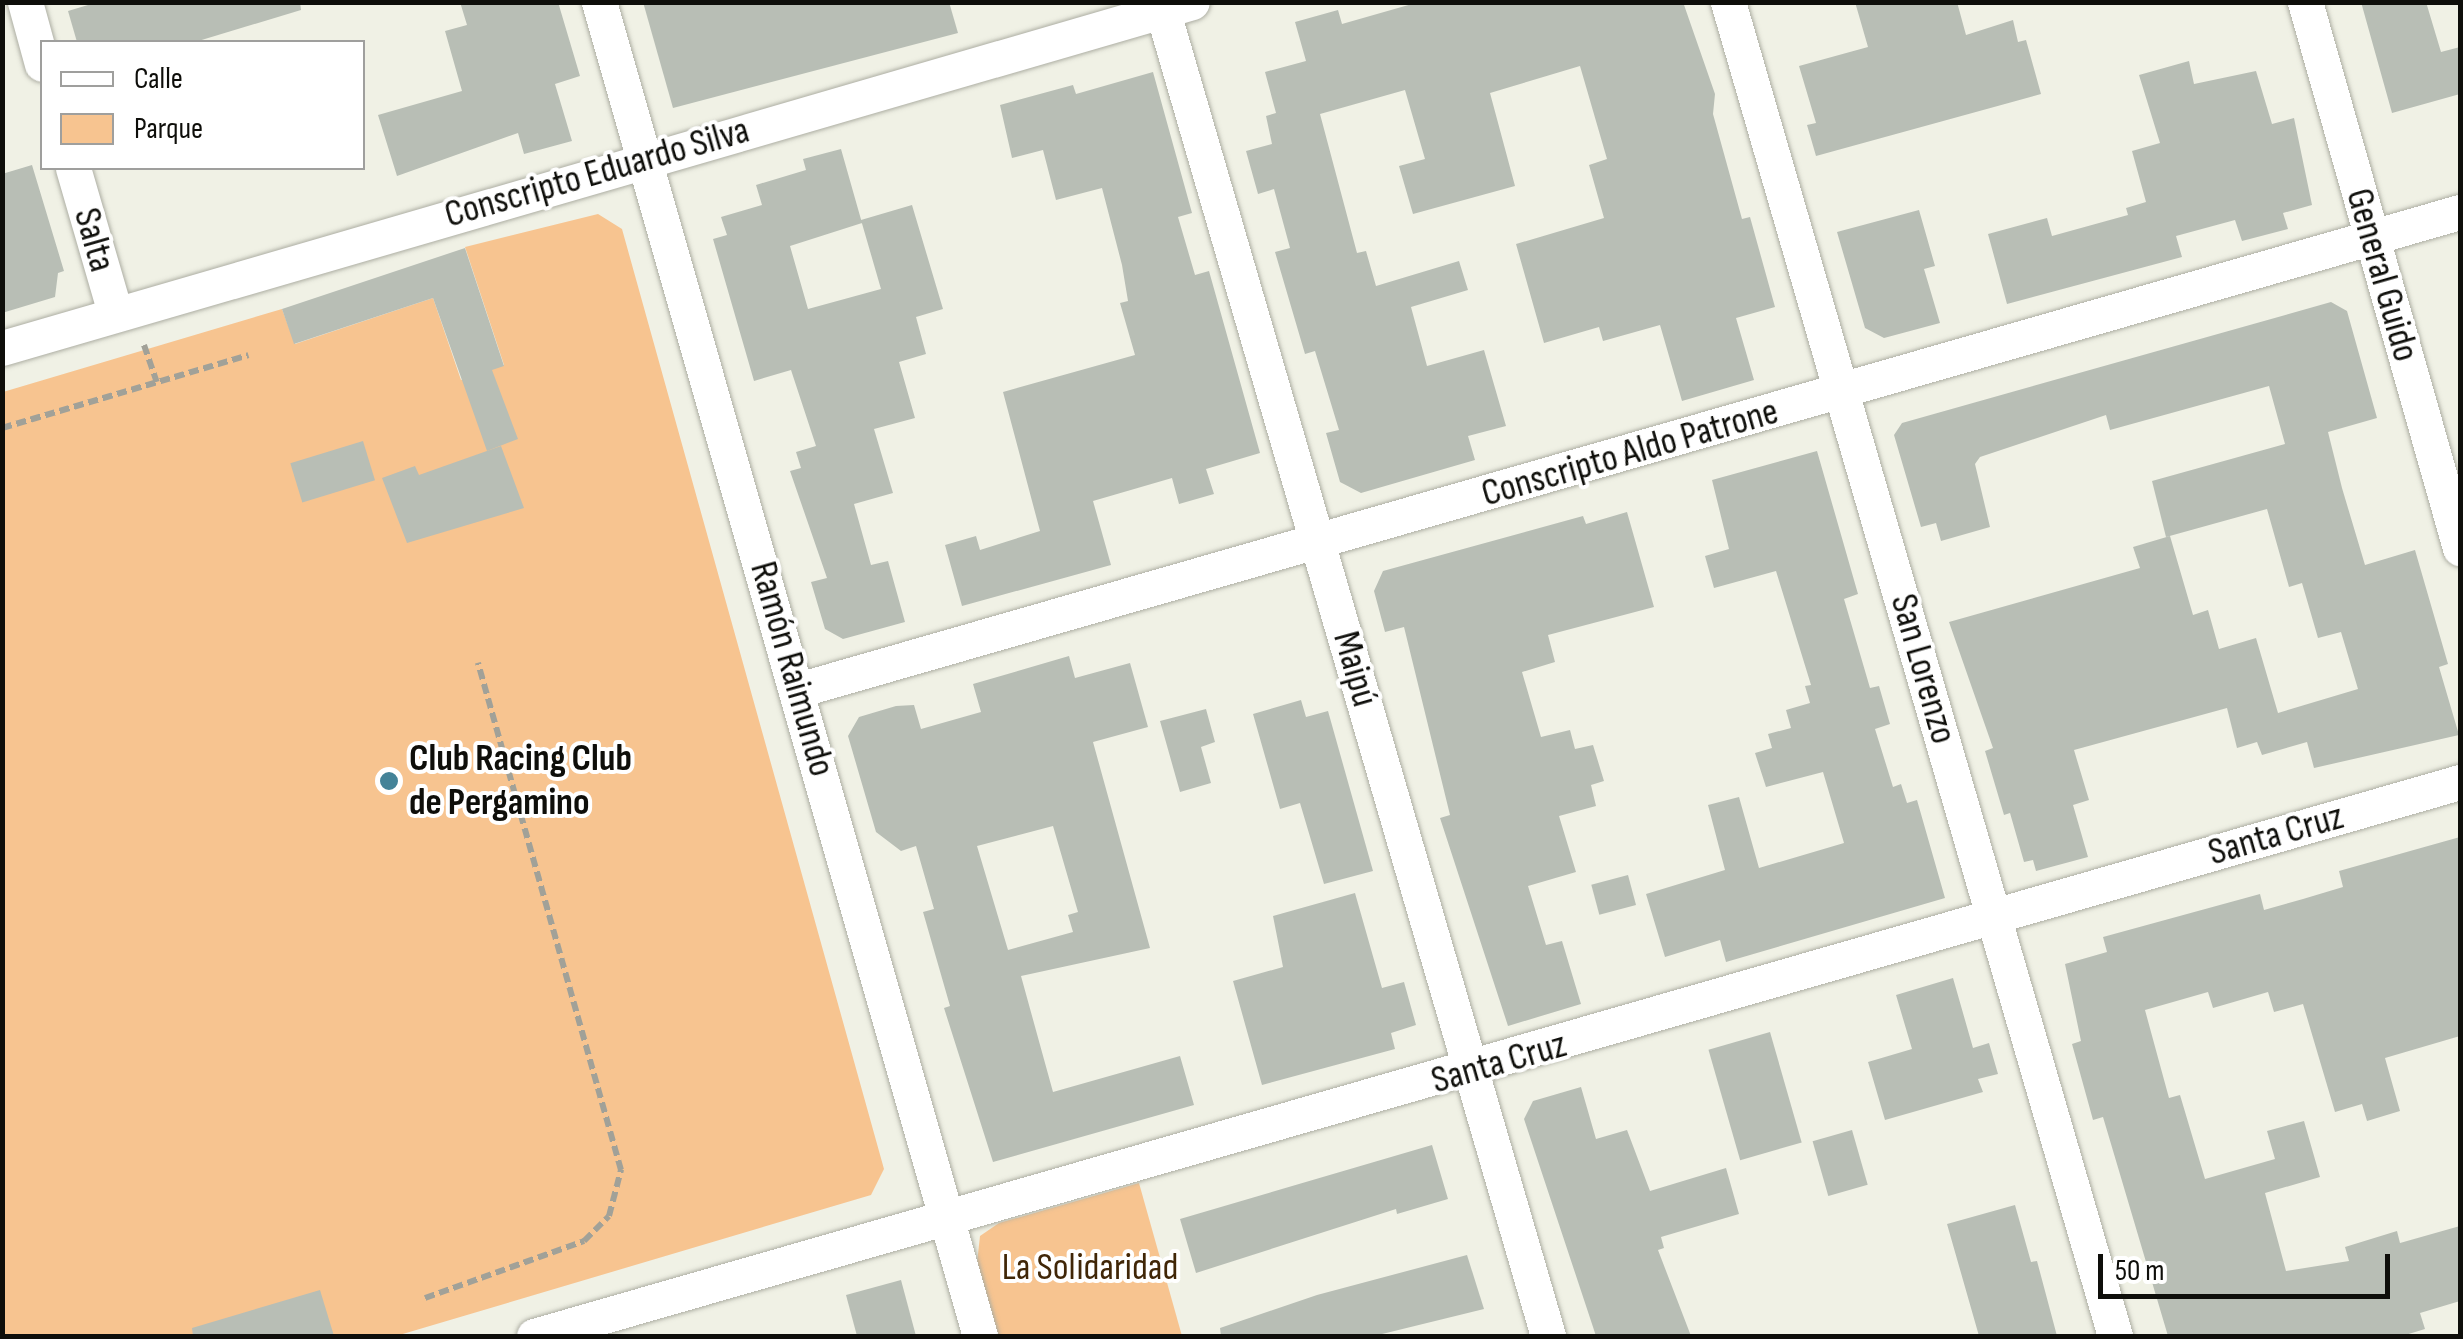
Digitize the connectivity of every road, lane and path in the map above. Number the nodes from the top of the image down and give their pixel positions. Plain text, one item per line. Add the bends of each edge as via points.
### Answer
1 (25, 2) edge
2 (598, 2) edge
3 (1728, 2) edge
4 (2304, 2) edge
5 (1171, 5) edge
6 (40, 57) edge
7 (645, 158) junction
8 (74, 170) edge
9 (2460, 212) edge
10 (2370, 238) junction
11 (115, 314) junction
12 (2, 348) edge
13 (248, 355) dead end
14 (1842, 392) junction
15 (2, 428) edge
16 (1318, 541) junction
17 (2460, 548) edge
18 (478, 663) dead end
19 (798, 690) junction
20 (2460, 782) edge
21 (1994, 916) junction
22 (1472, 1072) junction
23 (946, 1218) junction
24 (425, 1298) dead end
25 (534, 1336) edge
26 (980, 1336) edge
27 (1548, 1336) edge
28 (2115, 1336) edge

1 - 6 street
2 - 7 street, Ramón Raimundo
3 - 14 street, San Lorenzo
4 - 10 street, General Guido
5 - 7 street, Conscripto Eduardo Silva
5 - 16 street, Maipú
7 - 11 street, Conscripto Eduardo Silva
7 - 19 street, Ramón Raimundo
8 - 11 street, Salta
9 - 10 street, Conscripto Aldo Patrone
10 - 14 street, Conscripto Aldo Patrone
10 - 17 street, General Guido
11 - 12 street, Conscripto Eduardo Silva
13 - 15 path
14 - 16 street, Conscripto Aldo Patrone
14 - 21 street, San Lorenzo
16 - 19 street, Conscripto Aldo Patrone
16 - 22 street, Maipú
18 - 24 path via 622,1170 608,1216 584,1241
19 - 23 street, Ramón Raimundo
20 - 21 street, Santa Cruz
21 - 22 street, Santa Cruz
21 - 28 street, San Lorenzo
22 - 23 street, Santa Cruz
22 - 27 street, Maipú
23 - 25 street, Santa Cruz
23 - 26 street, Ramón Raimundo

